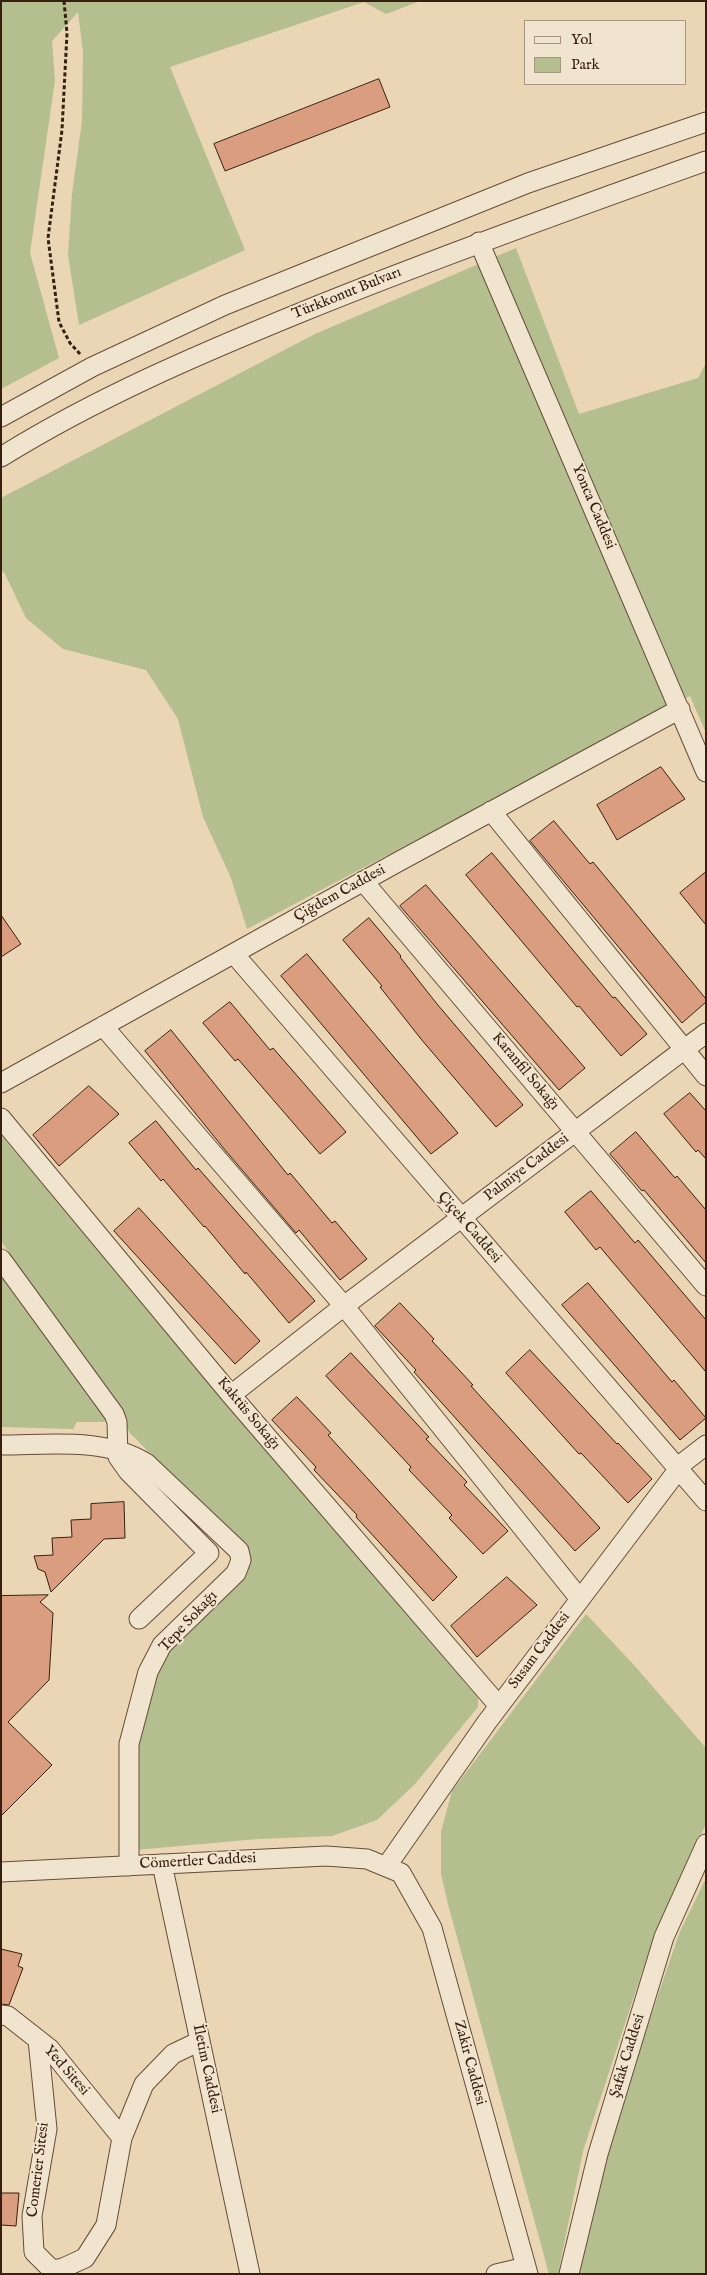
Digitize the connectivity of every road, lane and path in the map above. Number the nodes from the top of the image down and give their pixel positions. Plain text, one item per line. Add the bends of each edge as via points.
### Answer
1 (64, 1) edge
2 (706, 122) edge
3 (706, 161) edge
4 (479, 242) junction
5 (92, 368) junction
6 (1, 417) edge
7 (1, 457) edge
8 (680, 709) junction
9 (706, 772) edge
10 (491, 811) junction
11 (364, 881) junction
12 (234, 954) junction
13 (104, 1026) junction
14 (706, 1033) edge
15 (685, 1049) junction
16 (706, 1076) edge
17 (1, 1083) edge
18 (1, 1118) edge
19 (575, 1132) junction
20 (461, 1218) junction
21 (1, 1259) edge
22 (706, 1286) edge
23 (344, 1306) junction
24 (231, 1395) junction
25 (1, 1445) edge
26 (706, 1445) edge
27 (118, 1450) junction
28 (678, 1470) junction
29 (706, 1501) edge
30 (580, 1599) junction
31 (139, 1619) dead end
32 (499, 1706) junction
33 (706, 1844) edge
34 (162, 1864) junction
35 (129, 1866) junction
36 (386, 1867) junction
37 (3, 1873) edge
38 (1, 2015) edge
39 (38, 2040) junction
40 (200, 2041) junction
41 (122, 2138) junction
42 (527, 2270) edge
43 (250, 2274) edge
44 (496, 2274) edge
45 (569, 2274) edge

1 - 5 path via 67,33 62,130 48,238 58,322
2 - 5 street via 528,183 349,254 225,305
3 - 4 street, Türkkonut Bulvarı
4 - 7 street, Türkkonut Bulvarı via 198,355 114,394
4 - 8 street, Yonca Caddesi
5 - 6 street
8 - 9 street, Yonca Caddesi
8 - 10 street, Çiğdem Caddesi
10 - 11 street, Çiğdem Caddesi
10 - 15 street
11 - 12 street, Çiğdem Caddesi
11 - 19 street, Karanfil Sokağı
12 - 13 street, Çiğdem Caddesi
12 - 20 street, Çiçek Caddesi
13 - 17 street, Çiğdem Caddesi
13 - 23 street
14 - 15 street, Palmiye Caddesi
15 - 16 street
15 - 19 street, Palmiye Caddesi
18 - 24 street, Kaktüs Sokağı
19 - 20 street, Palmiye Caddesi
19 - 22 street, Karanfil Sokağı
20 - 23 street, Palmiye Caddesi
20 - 28 street, Çiçek Caddesi
21 - 27 street via 114,1414
23 - 24 street, Palmiye Caddesi
23 - 30 street
24 - 32 street, Kaktüs Sokağı
25 - 27 street via 87,1446
26 - 28 street, Susam Caddesi
27 - 31 street via 118,1457 128,1471 210,1553
27 - 35 street, Tepe Sokağı via 146,1463 239,1550 241,1560 236,1573 162,1645 148,1672 129,1744
28 - 29 street, Çiçek Caddesi
28 - 30 street, Susam Caddesi
30 - 32 street, Susam Caddesi
32 - 36 street, Susam Caddesi
33 - 45 street, Şafak Caddesi via 664,1936 598,2154
34 - 35 street, Cömertler Caddesi
34 - 36 street, Cömertler Caddesi via 326,1856 367,1859
34 - 40 street, İletim Caddesi
35 - 37 street, Cömertler Caddesi
36 - 42 street, Zakir Caddesi via 402,1874 432,1928
38 - 39 street, Yed Sitesi via 8,2016
39 - 41 street, Yed Sitesi via 50,2048
39 - 41 street, Comerier Sitesi via 47,2129 32,2216 34,2252 52,2270 85,2258 106,2225
40 - 41 street, Comerier Sitesi via 173,2054 144,2084
40 - 43 street, İletim Caddesi
42 - 44 street

